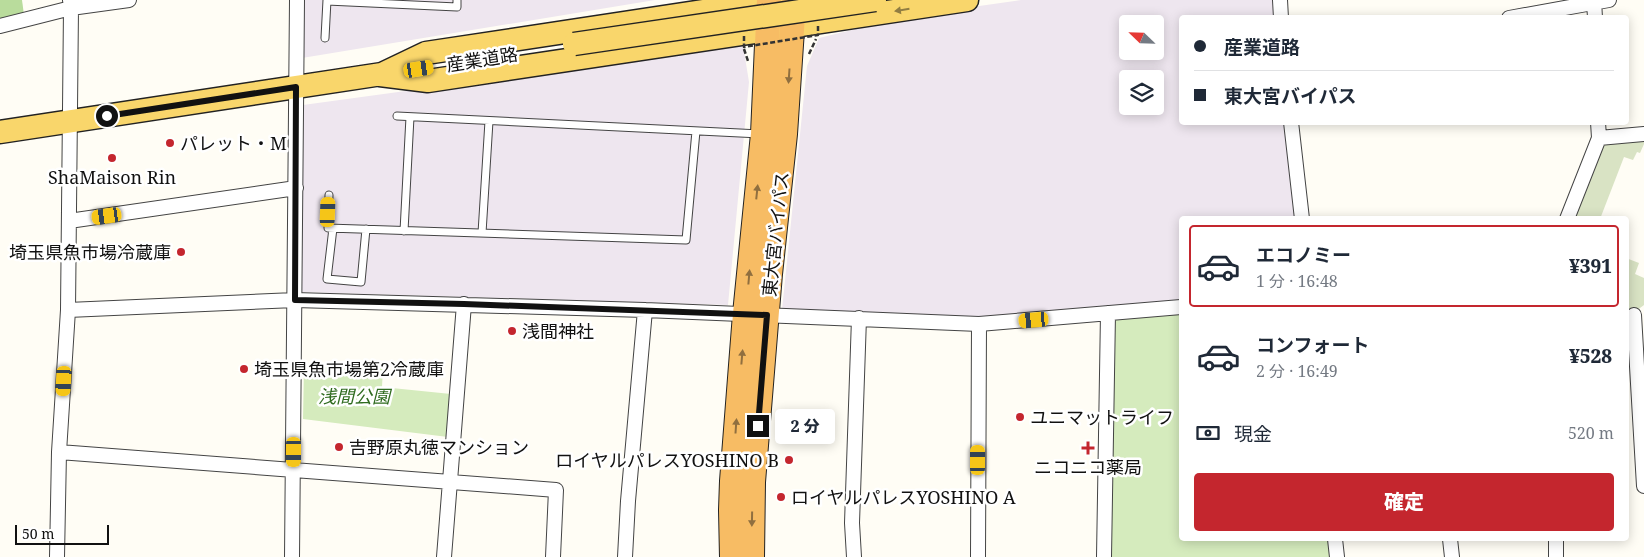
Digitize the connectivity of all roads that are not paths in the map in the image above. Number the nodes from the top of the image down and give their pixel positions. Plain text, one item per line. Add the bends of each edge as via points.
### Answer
1 (129, 0) edge
2 (298, 0) edge
3 (457, 0) edge
4 (771, 0) edge
5 (794, 0) edge
6 (875, 0) edge
7 (967, 0) edge
8 (1280, 0) edge
9 (327, 1) edge
10 (1599, 1) edge
11 (70, 4) edge
12 (1281, 15) edge
13 (1525, 15) edge
14 (1596, 15) edge
15 (0, 26) edge
16 (793, 27) junction
17 (767, 30) junction
18 (325, 38) dead end
19 (380, 75) junction
20 (296, 87) junction
21 (397, 116) dead end
22 (410, 117) junction
23 (489, 121) junction
24 (69, 122) junction
25 (1291, 125) edge
26 (1598, 125) edge
27 (696, 131) junction
28 (0, 132) edge
29 (763, 134) junction
30 (1644, 134) edge
31 (1599, 138) junction
32 (296, 188) junction
33 (329, 195) dead end
34 (1302, 216) edge
35 (1568, 216) edge
36 (69, 222) junction
37 (332, 228) junction
38 (366, 229) junction
39 (404, 231) junction
40 (482, 233) junction
41 (295, 300) junction
42 (464, 304) junction
43 (1179, 307) edge
44 (68, 310) junction
45 (645, 310) junction
46 (1108, 314) junction
47 (1635, 314) edge
48 (756, 315) junction
49 (859, 318) junction
50 (978, 324) junction
51 (59, 452) junction
52 (294, 471) junction
53 (450, 482) junction
54 (1644, 486) edge
55 (1335, 541) edge
56 (1450, 541) edge
57 (1556, 541) edge
58 (57, 557) edge
59 (292, 557) edge
60 (444, 557) edge
61 (553, 557) edge
62 (626, 557) edge
63 (732, 557) edge
64 (752, 557) edge
65 (854, 557) edge
66 (978, 557) edge
67 (1104, 557) edge
68 (1337, 557) edge
69 (1452, 557) edge
70 (1556, 557) edge

1 - 11 street
2 - 20 street
3 - 9 lane via 456,8
4 - 17 highway, 東大宮バイパス
4 - 19 main road via 426,53
5 - 16 highway, 東大宮バイパス
6 - 19 main road, 産業道路, bridge
7 -> 16 main road
8 - 12 street
9 - 18 lane
10 - 13 street
10 - 14 street
11 - 15 street
11 - 24 street
16 - 17 main road
16 -> 48 highway, 東大宮バイパス via 770,274
17 - 19 main road via 428,81
17 - 29 highway, 東大宮バイパス
19 - 20 main road, 産業道路
20 - 24 main road, 産業道路
20 - 32 street
21 - 22 lane
22 - 23 lane
22 - 39 lane
23 - 27 lane
23 - 40 lane
24 - 28 main road, 産業道路
24 - 36 street
25 - 34 street
26 - 31 street
27 - 29 lane
27 - 40 lane via 686,240
48 -> 29 highway, 東大宮バイパス
30 - 31 street
31 - 35 street
32 - 36 street
32 - 41 street
33 - 37 lane via 328,228
36 - 44 street
37 - 38 lane
37 - 38 lane via 327,279 361,282
38 - 39 lane
39 - 40 lane
41 - 42 street
41 - 44 street
41 - 52 street
42 - 45 street
42 - 53 street
43 - 46 street
44 - 51 street
45 - 48 street
45 - 62 street
46 - 50 street
46 - 67 street
47 - 54 street
48 - 49 street
63 -> 48 highway, 東大宮バイパス via 732,481
48 -> 64 highway, 東大宮バイパス
49 - 50 street
49 - 65 street via 852,522
50 - 66 street
51 - 52 street
51 - 58 street
52 - 53 street
52 - 59 street
53 - 60 street
53 - 61 street via 556,490
55 - 68 street
56 - 69 street
57 - 70 street

